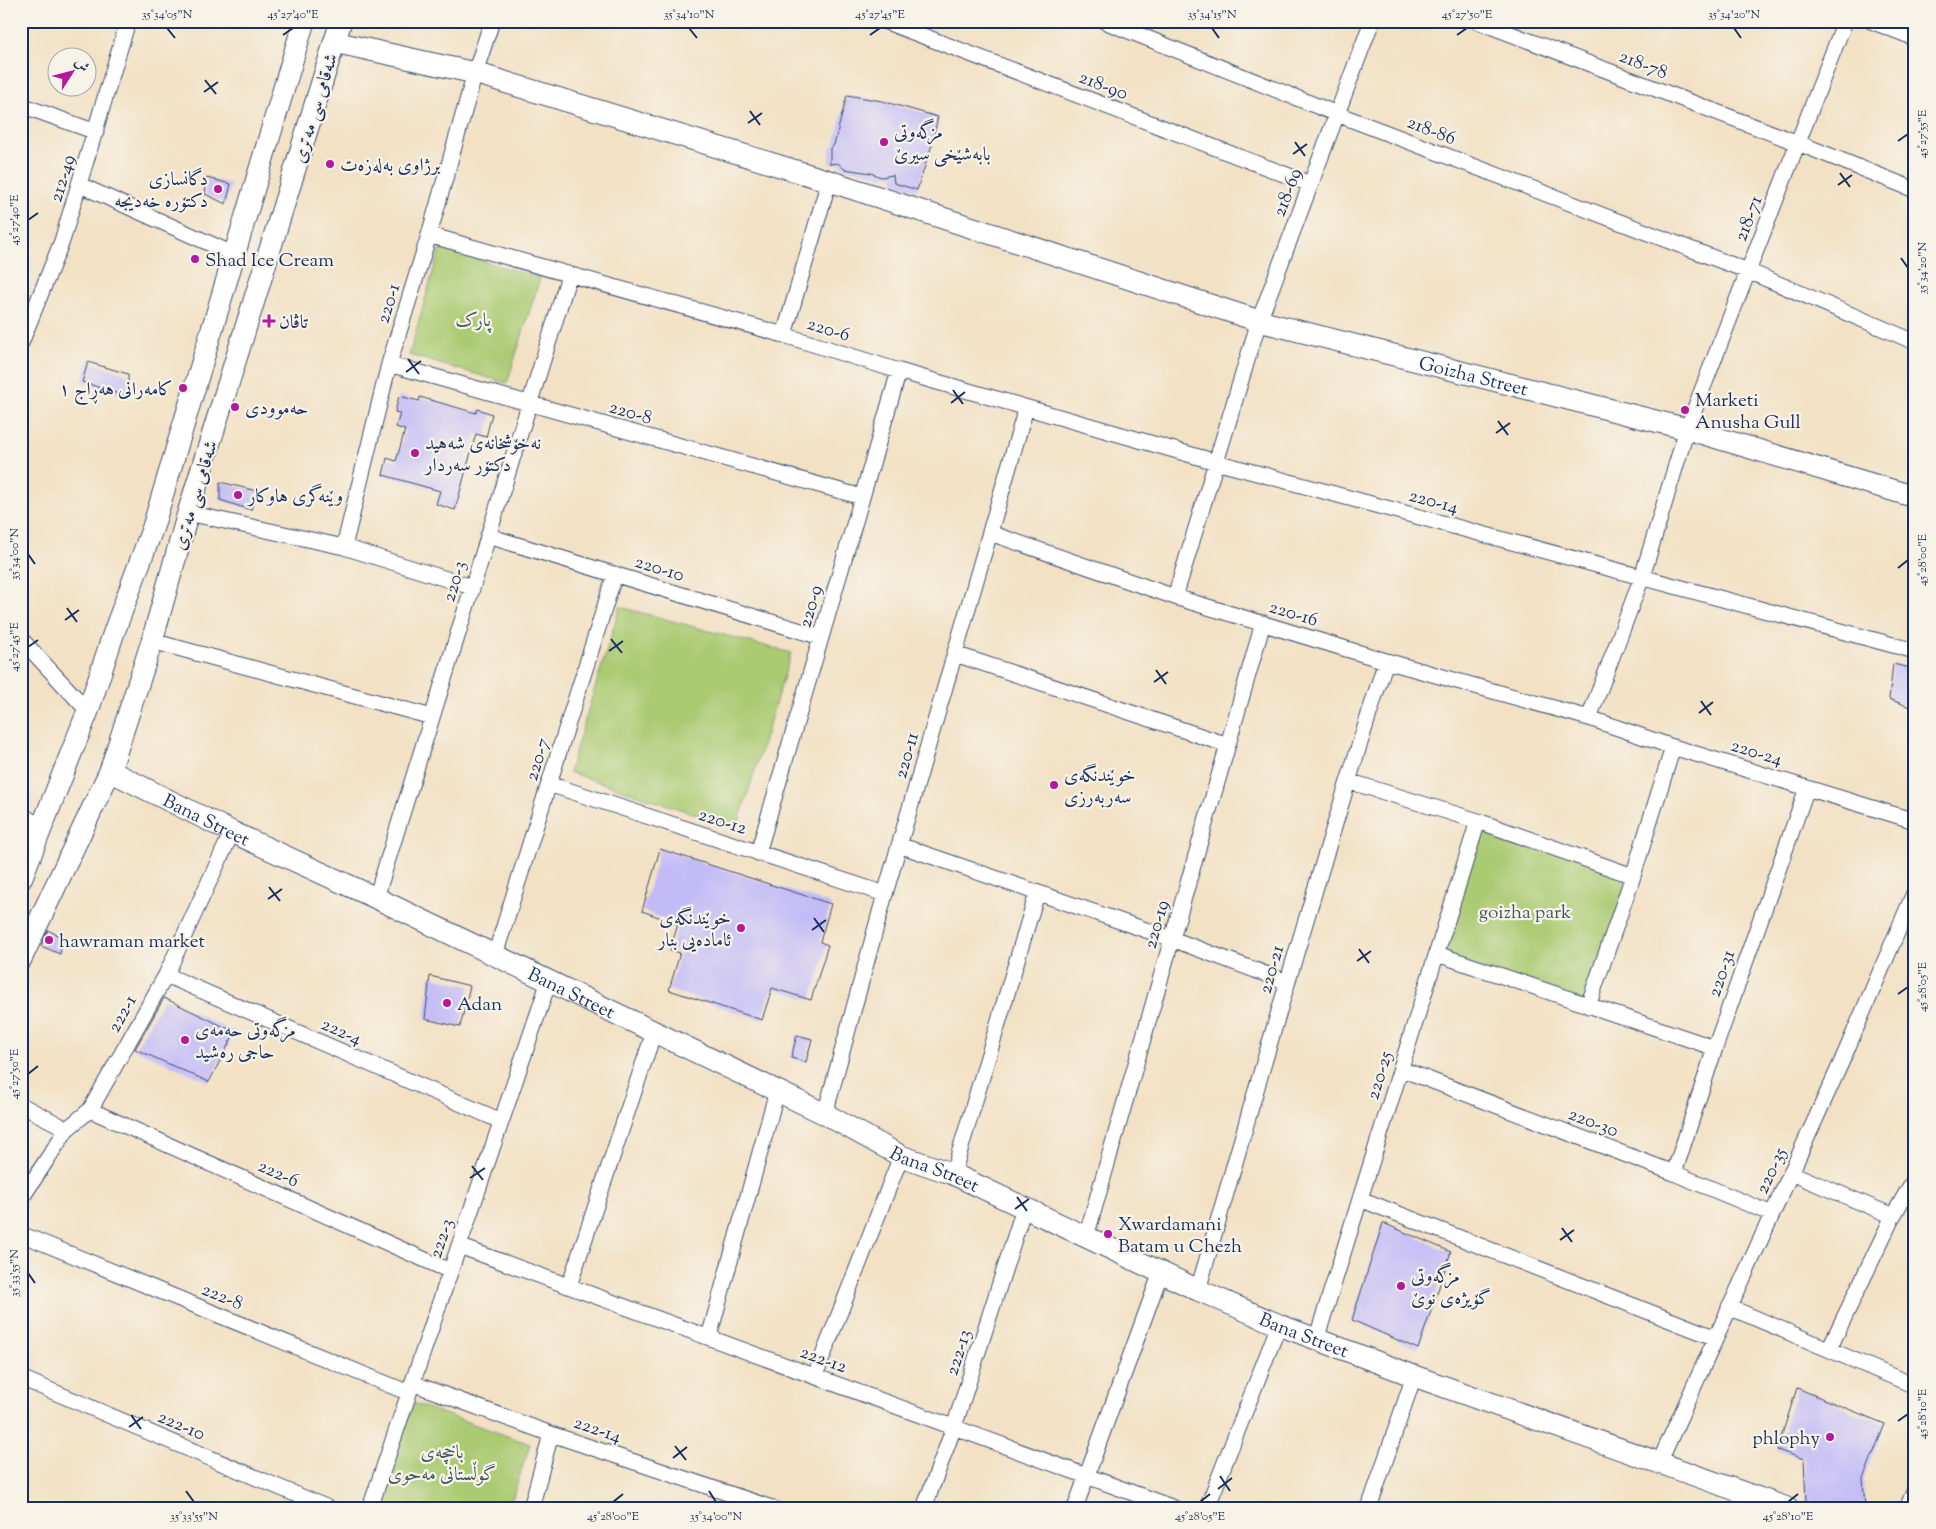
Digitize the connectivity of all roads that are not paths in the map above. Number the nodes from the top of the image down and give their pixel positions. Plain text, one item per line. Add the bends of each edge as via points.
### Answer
1 (128, 21) edge
2 (304, 21) edge
3 (341, 21) edge
4 (492, 21) edge
5 (884, 21) edge
6 (1104, 21) edge
7 (1372, 21) edge
8 (1477, 21) edge
9 (1845, 21) edge
10 (1871, 21) edge
11 (1915, 38) edge
12 (334, 42) junction
13 (475, 73) junction
14 (21, 105) edge
15 (1337, 114) junction
16 (96, 132) junction
17 (1798, 143) junction
18 (829, 181) junction
19 (1310, 184) junction
20 (80, 185) junction
21 (1915, 190) edge
22 (429, 235) junction
23 (233, 254) junction
24 (1748, 271) junction
25 (569, 276) junction
26 (1259, 321) junction
27 (784, 335) junction
28 (1915, 342) edge
29 (21, 343) edge
30 (389, 364) junction
31 (899, 371) junction
32 (529, 403) junction
33 (1026, 408) junction
34 (1687, 429) junction
35 (1216, 462) junction
36 (862, 496) junction
37 (1915, 497) edge
38 (188, 513) junction
39 (152, 527) junction
40 (182, 534) junction
41 (990, 534) junction
42 (488, 536) junction
43 (344, 546) junction
44 (615, 574) junction
45 (1642, 577) junction
46 (472, 587) junction
47 (1175, 597) junction
48 (1263, 623) junction
49 (821, 637) junction
50 (152, 641) junction
51 (24, 649) edge
52 (1915, 651) edge
53 (955, 654) junction
54 (1386, 661) junction
55 (88, 711) junction
56 (432, 717) junction
57 (1589, 718) junction
58 (1228, 745) junction
59 (1674, 747) junction
60 (110, 771) junction
61 (1348, 780) junction
62 (549, 784) junction
63 (1807, 788) junction
64 (21, 814) edge
65 (1478, 821) junction
66 (1915, 821) edge
67 (42, 828) junction
68 (232, 832) junction
69 (899, 846) junction
70 (758, 853) junction
71 (22, 876) edge
72 (1633, 876) junction
73 (54, 889) junction
74 (1915, 891) edge
75 (1037, 893) junction
76 (885, 894) junction
77 (376, 898) junction
78 (1909, 924) edge
79 (1172, 939) junction
80 (1436, 954) junction
81 (495, 956) junction
82 (21, 959) edge
83 (166, 975) junction
84 (549, 981) junction
85 (1287, 982) junction
86 (1588, 1006) junction
87 (654, 1032) junction
88 (1715, 1048) junction
89 (1401, 1069) junction
90 (777, 1091) junction
91 (21, 1105) edge
92 (90, 1110) junction
93 (825, 1114) junction
94 (501, 1121) junction
95 (67, 1129) junction
96 (901, 1156) junction
97 (1674, 1173) junction
98 (1791, 1173) junction
99 (953, 1174) junction
100 (1915, 1178) edge
101 (21, 1199) edge
102 (1360, 1199) junction
103 (1024, 1208) junction
104 (1772, 1214) junction
105 (1893, 1216) junction
106 (21, 1234) edge
107 (1086, 1237) junction
108 (459, 1246) junction
109 (450, 1271) junction
110 (1161, 1272) junction
111 (569, 1286) junction
112 (1198, 1290) junction
113 (1730, 1307) junction
114 (1279, 1325) junction
115 (709, 1337) junction
116 (1716, 1338) junction
117 (1316, 1340) junction
118 (1829, 1349) junction
119 (815, 1376) junction
120 (1414, 1376) junction
121 (21, 1378) edge
122 (1915, 1386) edge
123 (410, 1388) junction
124 (954, 1428) junction
125 (551, 1434) junction
126 (1659, 1463) junction
127 (1087, 1476) junction
128 (1915, 1490) edge
129 (328, 1508) edge
130 (370, 1508) edge
131 (531, 1508) edge
132 (772, 1508) edge
133 (924, 1508) edge
134 (1075, 1508) edge
135 (1174, 1508) edge
136 (1206, 1508) edge
137 (1369, 1508) edge
138 (1787, 1508) edge
139 (1907, 1508) edge

1 - 16 street, 212-49
2 - 23 street, شەقامی سی مەتری
3 - 12 street, شەقامی سی مەتری
4 - 13 street, 220-1
5 - 19 street, 218-90
6 - 15 street, 218-86
7 - 15 street, 218-69
8 - 17 street, 218-78
9 - 17 street, 218-71
10 - 11 street
12 - 13 street, Goizha Street
12 - 38 street, شەقامی سی مەتری
13 - 18 street, Goizha Street
13 - 22 street, 220-1
14 - 16 street
15 - 19 street, 218-69
15 - 24 street, 218-86
16 - 20 street, 212-49
17 - 21 street, 218-78
17 - 24 street, 218-71
18 - 26 street, Goizha Street
18 - 27 street
19 - 26 street, 218-69
20 - 23 street
20 - 29 street, 212-49 via 62,241
22 - 25 street, 220-6
22 - 30 street, 220-1
23 - 39 street, شەقامی سی مەتری
24 - 28 street, 218-86
24 - 34 street, 218-71
25 - 27 street, 220-6
25 - 32 street, 220-3
26 - 34 street, Goizha Street
26 - 35 street, 218-69
27 - 31 street, 220-6
30 - 32 street, 220-8
30 - 43 street, 220-1
31 - 33 street, 220-6
31 - 36 street, 220-9
32 - 36 street, 220-8
32 - 42 street, 220-3
33 - 35 street, 220-6
33 - 41 street, 220-11
34 - 37 street, Goizha Street
34 - 45 street, 218-71
35 - 45 street, 220-14
35 - 47 street, 218-69
36 - 49 street, 220-9
38 - 40 street, شەقامی سی مەتری
38 - 43 street
39 - 40 street
39 - 55 street, شەقامی سی مەتری
40 - 50 street, شەقامی سی مەتری
41 - 47 street, 220-16
41 - 53 street, 220-11
42 - 44 street, 220-10
42 - 46 street, 220-3
43 - 46 street
44 - 49 street, 220-10
44 - 62 street, 220-7
45 - 52 street, 220-14
45 - 57 street, 218-71
46 - 56 street, 220-3
47 - 48 street, 220-16
48 - 54 street, 220-16
48 - 58 street, 220-19
49 - 70 street, 220-9
50 - 56 street
50 - 60 street, شەقامی سی مەتری
51 - 55 street
53 - 58 street
53 - 69 street, 220-11
54 - 57 street, 220-16
54 - 61 street, 220-21
55 - 67 street, شەقامی سی مەتری
56 - 77 street, 220-3
57 - 59 street, 220-24
58 - 79 street, 220-19
59 - 63 street, 220-24
59 - 72 street
60 - 68 street, Bana Street
60 - 73 street, شەقامی سی مەتری
61 - 65 street
61 - 85 street, 220-21
62 - 70 street, 220-12
62 - 81 street, 220-7
63 - 66 street, 220-24
63 - 88 street, 220-31
64 - 67 street
65 - 72 street
65 - 80 street, 220-25
67 - 71 street, شەقامی سی مەتری
68 - 77 street, Bana Street
68 - 83 street, 222-1
69 - 75 street
69 - 76 street, 220-11
70 - 76 street, 220-12
71 - 73 street
72 - 86 street
73 - 82 street, شەقامی سی مەتری
74 - 78 street, 220-35
75 - 79 street
75 - 99 street
76 - 93 street, 220-11
77 - 81 street, Bana Street
78 - 98 street, 220-35
79 - 85 street
79 - 107 street, 220-19
80 - 86 street
80 - 89 street, 220-25
81 - 84 street, Bana Street
83 - 92 street, 222-1
83 - 94 street, 222-4
84 - 87 street, Bana Street
84 - 94 street, 222-3
85 - 112 street, 220-21
86 - 88 street
87 - 90 street, Bana Street
87 - 111 street
88 - 97 street, 220-31
89 - 97 street, 220-30
89 - 102 street, 220-25
90 - 93 street, Bana Street
90 - 115 street
91 - 95 street
92 - 95 street, 222-1
92 - 109 street, 222-6
93 - 96 street, Bana Street
94 - 108 street, 222-3
95 - 101 street, 222-1
96 - 99 street, Bana Street
96 - 119 street
97 - 104 street, 220-30
98 - 104 street, 220-35
98 - 105 street
99 - 103 street, Bana Street
100 - 105 street
102 - 116 street
102 - 117 street, 220-25
103 - 107 street, Bana Street
103 - 124 street, 222-13
104 - 113 street, 220-35
105 - 118 street
106 - 123 street, 222-8
107 - 110 street, Bana Street
108 - 109 street, 222-3
108 - 111 street, 222-12
109 - 123 street, 222-3
110 - 112 street, Bana Street
110 - 127 street
111 - 115 street, 222-12
112 - 114 street, Bana Street
113 - 116 street, 220-35
113 - 118 street
114 - 117 street, Bana Street
114 - 136 street
115 - 119 street, 222-12
116 - 126 street, 220-35
117 - 120 street, Bana Street
118 - 122 street
119 - 124 street, 222-12
120 - 126 street, Bana Street
120 - 137 street
121 - 129 street, 222-10
123 - 125 street, 222-14
123 - 130 street, 222-3
124 - 127 street, 222-12
124 - 133 street, 222-13
125 - 131 street
125 - 132 street, 222-14
126 - 138 street, Bana Street
127 - 134 street
127 - 135 street, 222-12
128 - 139 street

